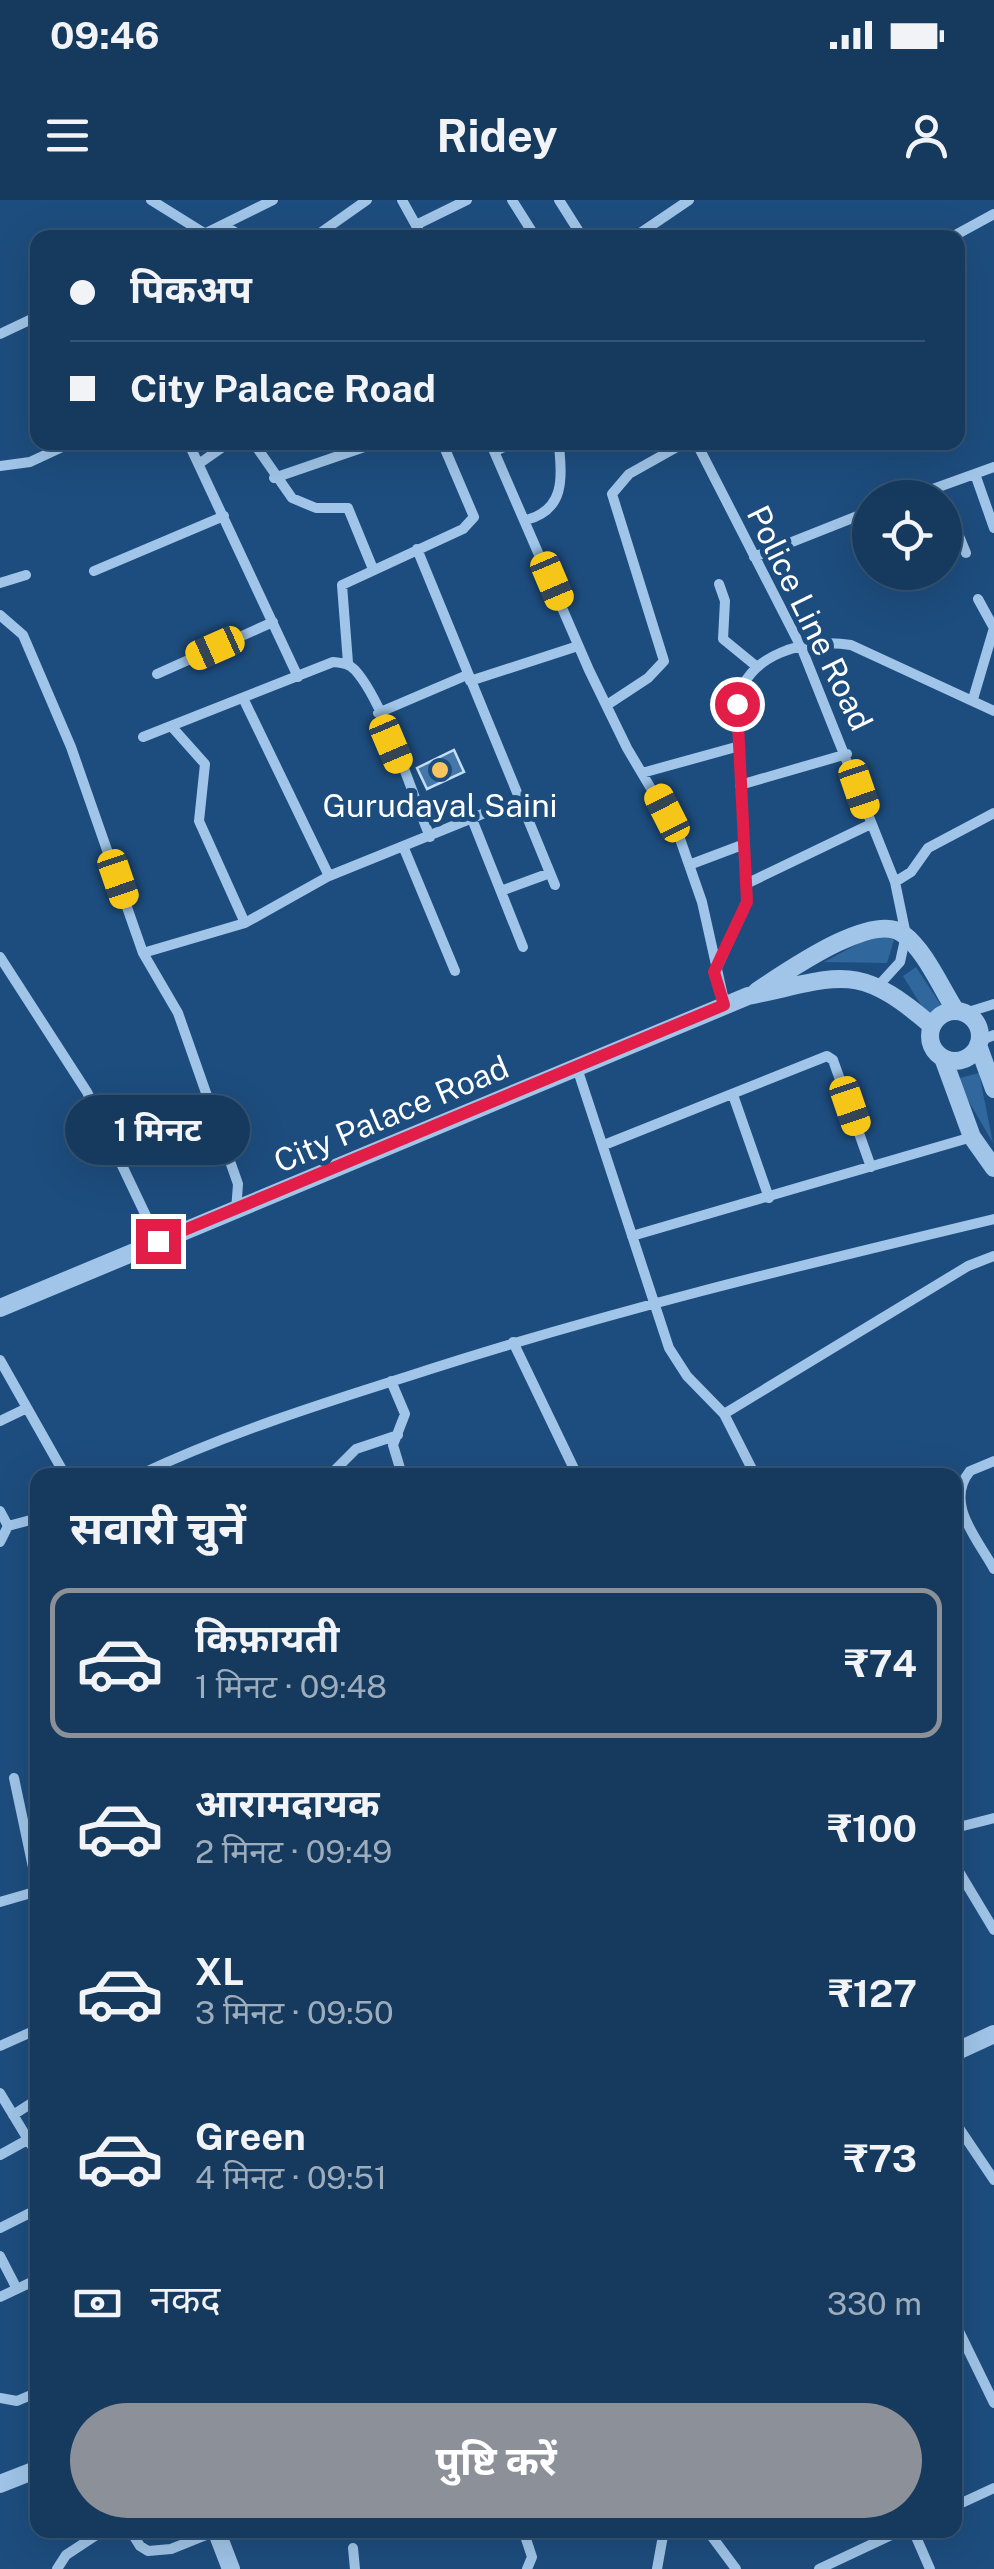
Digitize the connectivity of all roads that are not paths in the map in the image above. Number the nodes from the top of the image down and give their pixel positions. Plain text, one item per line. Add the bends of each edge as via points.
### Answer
1 (151, 200) edge
2 (242, 200) edge
3 (273, 200) edge
4 (367, 200) edge
5 (402, 200) edge
6 (466, 200) edge
7 (512, 200) edge
8 (559, 200) edge
9 (689, 200) edge
10 (247, 213) junction
11 (994, 214) edge
12 (224, 225) junction
13 (416, 225) junction
14 (193, 230) edge
15 (212, 230) edge
16 (232, 230) edge
17 (325, 230) edge
18 (419, 230) edge
19 (531, 230) edge
20 (578, 230) edge
21 (645, 230) edge
22 (965, 230) edge
23 (30, 320) edge
24 (0, 334) edge
25 (56, 450) edge
26 (192, 450) edge
27 (219, 450) edge
28 (258, 450) edge
29 (356, 450) edge
30 (445, 450) edge
31 (494, 450) edge
32 (558, 450) edge
33 (672, 450) edge
34 (700, 450) edge
35 (200, 464) junction
36 (0, 466) edge
37 (994, 468) edge
38 (976, 474) junction
39 (274, 478) junction
40 (962, 483) edge
41 (224, 516) junction
42 (852, 518) edge
43 (526, 520) junction
44 (994, 528) edge
45 (962, 544) edge
46 (416, 549) junction
47 (966, 553) dead end
48 (754, 557) junction
49 (372, 569) junction
50 (94, 572) dead end
51 (26, 575) dead end
52 (0, 583) edge
53 (719, 584) dead end
54 (978, 600) dead end
55 (0, 616) edge
56 (273, 622) junction
57 (578, 646) junction
58 (802, 648) junction
59 (348, 664) junction
60 (756, 666) junction
61 (157, 674) dead end
62 (298, 677) junction
63 (468, 678) junction
64 (243, 698) junction
65 (973, 699) junction
66 (606, 705) junction
67 (994, 711) edge
68 (378, 713) junction
69 (172, 727) junction
70 (143, 737) dead end
71 (736, 747) junction
72 (847, 754) junction
73 (642, 774) junction
74 (740, 784) junction
75 (518, 800) junction
76 (994, 813) edge
77 (472, 818) junction
78 (871, 824) junction
79 (430, 838) junction
80 (742, 845) junction
81 (403, 846) junction
82 (689, 865) junction
83 (550, 873) junction
84 (330, 876) junction
85 (894, 882) junction
86 (746, 884) junction
87 (554, 885) dead end
88 (501, 890) junction
89 (245, 923) junction
90 (906, 936) junction
91 (523, 948) dead end
92 (144, 954) junction
93 (0, 957) edge
94 (454, 972) dead end
95 (714, 972) junction
96 (879, 985) junction
97 (748, 996) junction
98 (994, 1004) edge
99 (724, 1005) junction
100 (961, 1012) junction
101 (932, 1026) junction
102 (984, 1040) edge
103 (944, 1058) junction
104 (577, 1068) junction
105 (994, 1089) edge
106 (733, 1095) junction
107 (972, 1138) junction
108 (604, 1145) junction
109 (871, 1167) junction
110 (994, 1168) edge
111 (768, 1198) junction
112 (236, 1211) junction
113 (994, 1218) edge
114 (632, 1236) junction
115 (158, 1241) junction
116 (994, 1256) edge
117 (654, 1300) junction
118 (0, 1308) edge
119 (512, 1342) junction
120 (0, 1360) edge
121 (391, 1381) junction
122 (27, 1408) junction
123 (724, 1414) junction
124 (0, 1421) edge
125 (399, 1435) junction
126 (994, 1461) edge
127 (61, 1468) edge
128 (155, 1468) edge
129 (337, 1468) edge
130 (400, 1468) edge
131 (575, 1468) edge
132 (751, 1468) edge
133 (962, 1486) edge
134 (962, 1510) edge
135 (0, 1511) edge
136 (30, 1520) edge
137 (8, 1526) junction
138 (0, 1542) edge
139 (994, 1568) edge
140 (14, 1778) dead end
141 (993, 1820) edge
142 (962, 1827) edge
143 (30, 1853) edge
144 (962, 1877) edge
145 (30, 1893) edge
146 (0, 1902) edge
147 (994, 1930) edge
148 (30, 2034) edge
149 (994, 2034) edge
150 (0, 2046) edge
151 (962, 2049) edge
152 (0, 2093) edge
153 (30, 2104) edge
154 (13, 2114) junction
155 (962, 2132) edge
156 (29, 2139) joint
157 (0, 2155) edge
158 (994, 2180) edge
159 (30, 2213) edge
160 (0, 2228) edge
161 (0, 2256) edge
162 (30, 2283) edge
163 (18, 2289) junction
164 (0, 2297) edge
165 (962, 2337) edge
166 (30, 2396) edge
167 (0, 2398) edge
168 (994, 2403) edge
169 (30, 2473) edge
170 (0, 2484) edge
171 (994, 2488) edge
172 (962, 2503) edge
173 (91, 2538) edge
174 (135, 2538) edge
175 (195, 2538) edge
176 (219, 2538) edge
177 (526, 2538) edge
178 (663, 2538) edge
179 (713, 2538) edge
180 (885, 2538) edge
181 (916, 2538) edge
182 (353, 2548) dead end
183 (57, 2569) edge
184 (231, 2569) edge
185 (355, 2569) edge
186 (527, 2569) edge
187 (657, 2569) edge
188 (736, 2569) edge
189 (819, 2569) edge
190 (930, 2569) edge

1 - 14 street
2 - 10 street
3 - 10 street
4 - 17 street
5 - 13 street
6 - 13 street
7 - 19 street
8 - 20 street
9 - 21 street
10 - 12 street
11 - 22 street
12 - 15 street
12 - 16 street
13 - 18 street
23 - 24 street
25 - 36 street
26 - 35 street
27 - 35 street
28 - 39 street
29 - 39 street
30 - 46 street via 474,518
31 - 43 street
32 - 43 street via 556,503
33 - 66 street via 629,474 612,494 664,661
34 - 48 street, Police Line Road
35 - 41 street
37 - 38 street
38 - 40 street
38 - 44 street
39 - 49 street via 303,505 348,508
41 - 50 street
41 - 56 street
42 - 48 street
43 - 57 street
45 - 47 street
46 - 49 street
46 - 63 street
48 - 58 street, Police Line Road
49 - 59 street via 342,585
51 - 52 street
53 - 60 street via 724,639
54 - 65 street via 994,628
55 - 92 street via 23,635 71,746
56 - 61 street
56 - 62 street
57 - 63 street
57 - 66 street
58 - 60 street
58 - 65 street via 852,645
58 - 72 street, Police Line Road
59 - 62 street via 333,662
59 - 68 street
60 - 71 street via 739,692
62 - 64 street
63 - 68 street
63 - 75 street
64 - 69 street
64 - 84 street
65 - 67 street
66 - 73 street
68 - 79 street
69 - 70 street
69 - 89 street via 206,764 198,822
71 - 73 street
71 - 74 street
72 - 74 street
72 - 78 street, Police Line Road
73 - 82 street
74 - 80 street
75 - 77 street
75 - 83 street
76 - 85 street via 935,843
77 - 79 street
77 - 88 street
78 - 85 street, Police Line Road
78 - 86 street
79 - 81 street
80 - 82 street
80 - 86 street
81 - 84 street
81 - 94 street
82 - 95 street
83 - 87 street
83 - 88 street
84 - 89 street
85 - 90 street, Police Line Road
86 - 95 street via 744,915
88 - 91 street
89 - 92 street
90 - 96 street via 900,962
90 - 97 street, City Palace Road via 893,928 870,930 826,948
90 - 100 street
92 - 112 street via 178,1012 238,1184
93 - 115 street via 87,1092
95 - 99 street
96 - 97 street, City Palace Road via 846,978
96 - 101 street
97 - 99 street, City Palace Road
98 - 100 street
99 - 104 street, City Palace Road
100 - 101 street via 939,1017
100 - 102 street
101 - 103 street via 932,1046
102 - 103 street via 960,1060
102 - 105 street
103 - 107 street
104 - 108 street
104 - 112 street, City Palace Road
106 - 108 street
106 - 109 street via 827,1056
106 - 111 street
107 - 109 street
107 - 110 street
108 - 114 street
109 - 111 street
111 - 114 street
112 - 115 street, City Palace Road
113 - 117 street
114 - 117 street
115 - 118 street, City Palace Road
116 - 123 street
117 - 119 street
117 - 123 street via 675,1360
119 - 121 street
119 - 131 street
120 - 122 street
121 - 125 street via 405,1414
121 - 128 street
122 - 124 street
122 - 127 street
123 - 132 street
125 - 129 street via 356,1449
125 - 130 street via 394,1445
126 - 133 street via 970,1470
134 - 139 street
135 - 137 street
136 - 137 street
137 - 138 street
140 - 143 street
141 - 142 street
144 - 147 street
145 - 146 street
148 - 150 street
149 - 151 street
152 - 154 street
153 - 154 street
154 - 156 street
155 - 158 street
156 - 157 street
159 - 160 street
161 - 163 street
162 - 163 street
163 - 164 street
165 - 168 street
166 - 167 street
169 - 170 street
171 - 172 street
173 - 183 street via 66,2554
174 - 175 street via 158,2552
176 - 184 street
177 - 186 street via 532,2556
178 - 187 street
179 - 188 street
180 - 189 street
181 - 190 street
182 - 185 street

